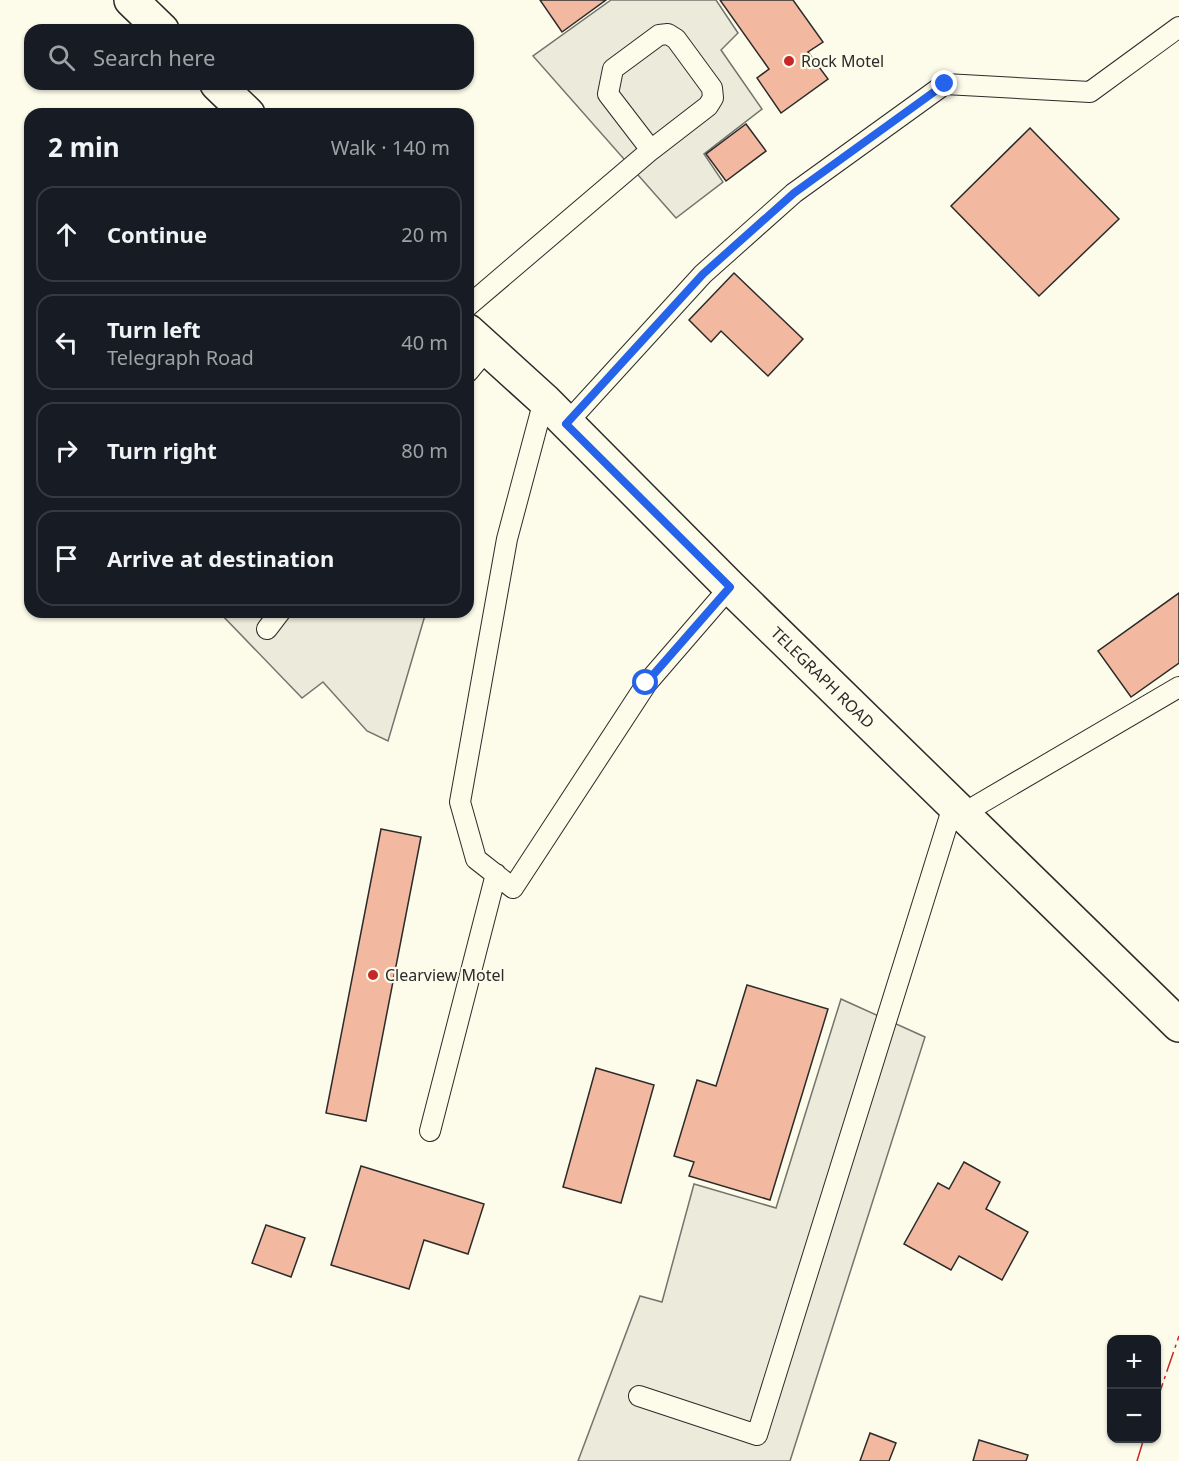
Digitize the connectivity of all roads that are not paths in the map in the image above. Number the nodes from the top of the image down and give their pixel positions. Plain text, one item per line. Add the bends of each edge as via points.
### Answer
1 (131, 0) edge
2 (156, 24) edge
3 (1179, 27) edge
4 (223, 90) edge
5 (242, 108) edge
6 (651, 150) junction
7 (474, 301) edge
8 (474, 351) edge
9 (544, 400) junction
10 (566, 424) junction
11 (730, 587) junction
12 (275, 618) edge
13 (267, 628) dead end
14 (1179, 687) edge
15 (959, 808) junction
16 (496, 874) junction
17 (1179, 1025) edge
18 (430, 1131) dead end
19 (639, 1396) dead end

1 - 2 main road
3 - 10 lane via 1090,92 945,84 794,193 703,274
4 - 5 main road
6 - 6 lane via 713,98 712,88 676,39 668,34 659,35 614,69 609,81 608,94
6 - 7 lane
8 - 9 main road, TELEGRAPH ROAD
9 - 10 main road, TELEGRAPH ROAD
9 - 16 lane via 507,539 460,802 476,859
10 - 11 main road, TELEGRAPH ROAD
11 - 15 main road, TELEGRAPH ROAD
11 - 16 lane via 646,683 513,888
12 - 13 lane
14 - 15 lane
15 - 17 main road, TELEGRAPH ROAD
15 - 19 lane via 757,1435
16 - 18 lane

